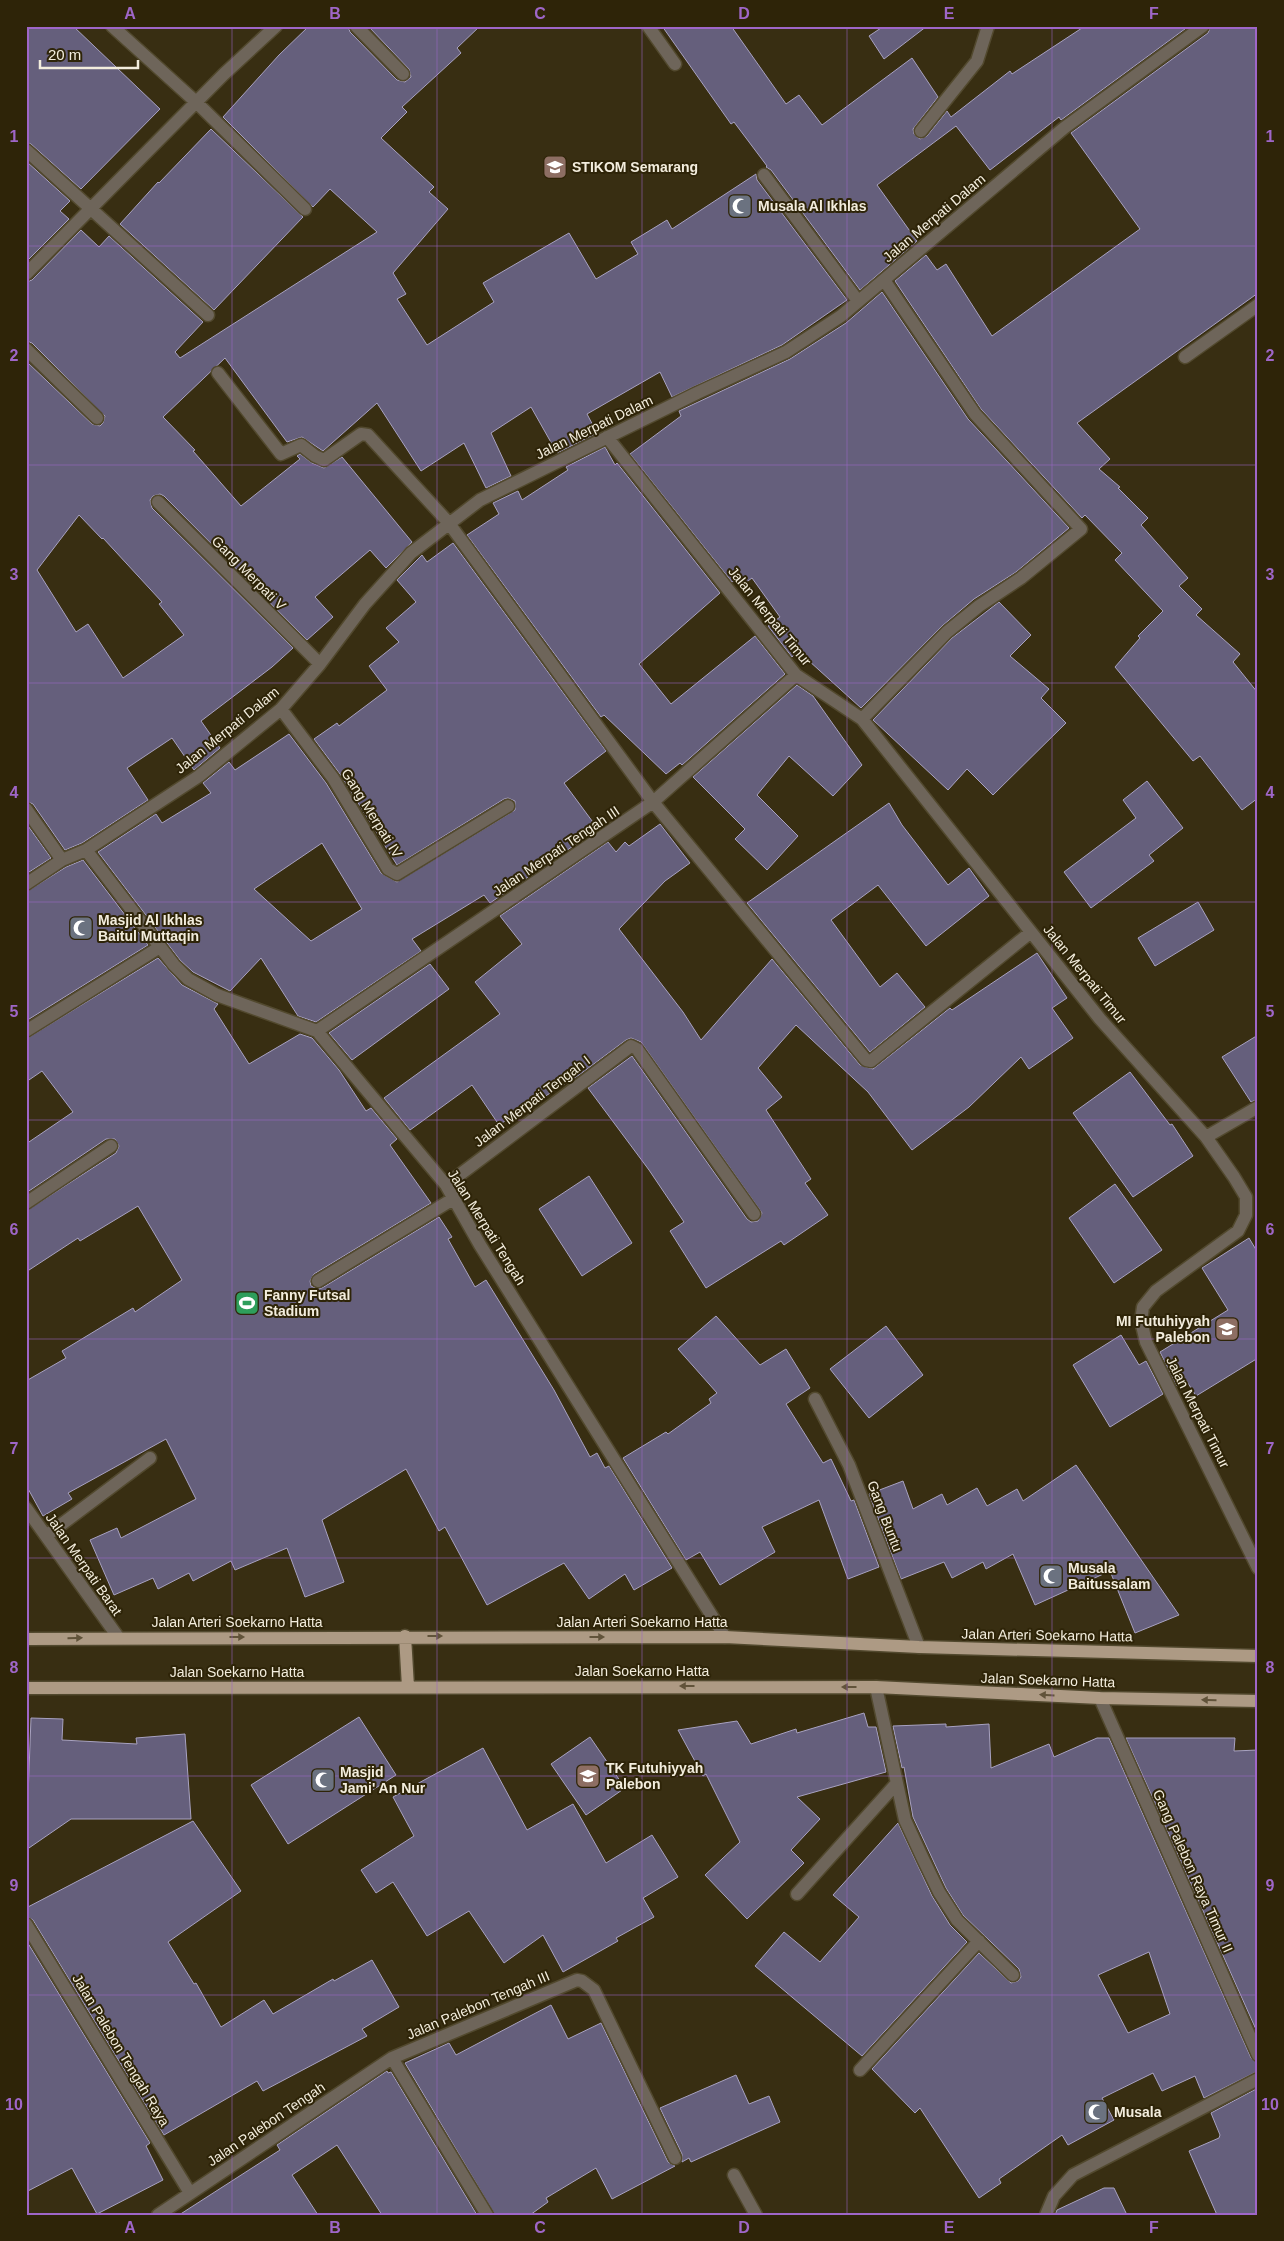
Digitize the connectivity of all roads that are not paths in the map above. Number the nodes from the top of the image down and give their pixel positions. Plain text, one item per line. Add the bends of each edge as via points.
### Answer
1 (112, 26) edge
2 (276, 26) edge
3 (356, 26) edge
4 (648, 26) edge
5 (988, 26) edge
6 (1204, 26) edge
7 (675, 64) dead end
8 (403, 74) dead end
9 (196, 102) junction
10 (921, 131) dead end
11 (26, 150) edge
12 (764, 176) dead end
13 (90, 208) junction
14 (305, 209) dead end
15 (26, 274) edge
16 (884, 280) junction
17 (858, 301) junction
18 (1258, 305) edge
19 (208, 315) dead end
20 (26, 349) edge
21 (1186, 358) dead end
22 (218, 373) dead end
23 (97, 418) dead end
24 (607, 437) junction
25 (158, 502) dead end
26 (448, 522) junction
27 (320, 664) junction
28 (796, 675) junction
29 (281, 709) junction
30 (862, 719) junction
31 (653, 802) junction
32 (508, 806) dead end
33 (26, 809) edge
34 (86, 850) junction
35 (62, 860) junction
36 (26, 884) edge
37 (1031, 932) junction
38 (160, 947) junction
39 (317, 1030) junction
40 (26, 1032) edge
41 (1258, 1106) edge
42 (1206, 1137) junction
43 (111, 1146) dead end
44 (446, 1185) junction
45 (453, 1198) junction
46 (26, 1203) edge
47 (754, 1214) dead end
48 (318, 1281) dead end
49 (816, 1399) dead end
50 (150, 1458) dead end
51 (26, 1508) edge
52 (46, 1536) junction
53 (1258, 1568) edge
54 (405, 1636) junction
55 (118, 1637) junction
56 (725, 1637) junction
57 (26, 1639) edge
58 (919, 1647) junction
59 (1258, 1656) edge
60 (408, 1686) junction
61 (26, 1688) edge
62 (876, 1688) junction
63 (1100, 1698) junction
64 (1258, 1701) edge
65 (896, 1784) junction
66 (797, 1894) dead end
67 (26, 1924) edge
68 (979, 1941) junction
69 (1013, 1975) dead end
70 (1258, 2055) edge
71 (392, 2058) junction
72 (860, 2070) dead end
73 (1258, 2080) edge
74 (674, 2158) dead end
75 (734, 2175) dead end
76 (190, 2193) junction
77 (158, 2215) edge
78 (487, 2215) edge
79 (756, 2215) edge
80 (1046, 2215) edge

1 - 9 street
2 - 9 street
3 - 8 street
4 - 7 street
5 - 10 street via 977,61
6 - 16 street, Jalan Merpati Dalam via 1064,128
9 - 13 street
9 - 14 street
11 - 13 street
12 - 17 street
13 - 15 street
13 - 19 street
16 - 17 street, Jalan Merpati Dalam
16 - 30 street via 975,414 1081,529 947,632
17 - 24 street, Jalan Merpati Dalam via 786,352
18 - 21 street
20 - 23 street
22 - 26 street via 278,453 283,455 301,445 324,460 365,433
24 - 26 street, Jalan Merpati Dalam via 480,500
24 - 28 street, Jalan Merpati Timur
25 - 27 street, Gang Merpati V
26 - 27 street, Jalan Merpati Dalam via 411,553 365,604
26 - 31 street
27 - 29 street, Jalan Merpati Dalam
28 - 30 street, Jalan Merpati Timur
28 - 31 street, Jalan Merpati Tengah III
29 - 32 street, Gang Merpati IV via 334,778 393,873 397,874
29 - 34 street, Jalan Merpati Dalam via 199,776
30 - 37 street, Jalan Merpati Timur
31 - 37 street via 869,1062
31 - 39 street, Jalan Merpati Tengah III
33 - 35 street
34 - 35 street, Jalan Merpati Dalam
34 - 38 street
35 - 36 street, Jalan Merpati Dalam
37 - 42 street, Jalan Merpati Timur via 1100,1018
38 - 39 street via 188,979 217,995
38 - 40 street
39 - 44 street, Jalan Merpati Tengah
41 - 42 street
42 - 53 street, Jalan Merpati Timur via 1246,1197 1246,1215 1238,1231 1156,1291 1143,1307 1141,1321 1146,1342
43 - 46 street
44 - 45 street, Jalan Merpati Tengah
44 - 47 street, Jalan Merpati Tengah I via 631,1046 637,1049
45 - 48 street
45 - 56 street, Jalan Merpati Tengah
49 - 58 street, Gang Buntu via 849,1465
50 - 52 street
51 - 52 street, Jalan Merpati Barat
52 - 55 street, Jalan Merpati Barat
55 -> 54 main road, Jalan Arteri Soekarno Hatta
54 -> 56 main road, Jalan Arteri Soekarno Hatta
54 - 60 main road
57 -> 55 main road, Jalan Arteri Soekarno Hatta
56 - 58 main road, Jalan Arteri Soekarno Hatta
58 - 59 main road, Jalan Arteri Soekarno Hatta
60 - 61 main road, Jalan Soekarno Hatta
62 -> 60 main road, Jalan Soekarno Hatta
63 -> 62 main road, Jalan Soekarno Hatta
62 - 65 street
64 -> 63 main road, Jalan Soekarno Hatta
63 - 70 street, Gang Palebon Raya Timur II
65 - 66 street
65 - 68 street via 905,1820 939,1892 957,1920
67 - 76 street, Jalan Palebon Tengah Raya
68 - 69 street
68 - 72 street
71 - 74 street, Jalan Palebon Tengah III via 582,1980 594,1990
71 - 76 street, Jalan Palebon Tengah
71 - 78 street
73 - 80 street via 1074,2175 1054,2196
75 - 79 street
76 - 77 street, Jalan Palebon Tengah

